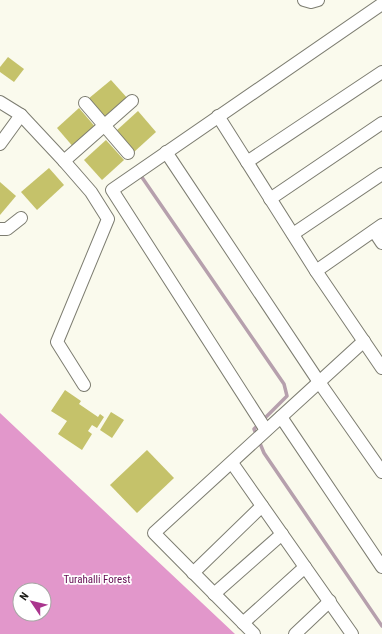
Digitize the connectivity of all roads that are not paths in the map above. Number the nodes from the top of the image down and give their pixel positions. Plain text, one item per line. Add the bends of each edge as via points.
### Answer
1 (304, 0) edge
2 (318, 0) edge
3 (382, 4) edge
4 (382, 72) edge
5 (132, 101) dead end
6 (0, 102) edge
7 (86, 103) dead end
8 (21, 115) junction
9 (218, 116) junction
10 (382, 123) edge
11 (104, 126) junction
12 (0, 144) edge
13 (166, 152) junction
14 (128, 153) dead end
15 (64, 161) junction
16 (248, 162) junction
17 (382, 174) edge
18 (270, 199) junction
19 (21, 218) dead end
20 (378, 228) edge
21 (0, 229) edge
22 (293, 234) junction
23 (382, 243) edge
24 (316, 271) junction
25 (364, 341) junction
26 (382, 368) edge
27 (319, 382) junction
28 (84, 385) dead end
29 (281, 417) junction
30 (266, 430) junction
31 (232, 463) junction
32 (382, 472) edge
33 (262, 506) junction
34 (282, 534) junction
35 (305, 567) junction
36 (382, 567) edge
37 (193, 573) junction
38 (214, 594) junction
39 (330, 602) junction
40 (243, 623) junction
41 (298, 633) edge
42 (254, 634) edge
43 (352, 634) edge

1 - 2 street
3 - 9 street
4 - 16 street
5 - 11 street
6 - 8 street
7 - 11 street
8 - 12 street
8 - 15 street
9 - 13 street
9 - 16 street
10 - 18 street
11 - 14 street
11 - 15 street
13 - 27 street
13 - 30 street via 112,190
15 - 28 street via 108,219 57,342
16 - 18 street
17 - 22 street
18 - 22 street
19 - 21 street via 6,229
20 - 23 street
20 - 24 street
22 - 24 street
24 - 25 street
25 - 26 street
25 - 27 street
27 - 29 street
27 - 32 street
29 - 30 street
29 - 36 street
30 - 31 street
31 - 33 street
31 - 37 street via 154,533
33 - 34 street
33 - 37 street
34 - 35 street
34 - 38 street
35 - 39 street
35 - 40 street
37 - 38 street
38 - 40 street
39 - 41 street
39 - 43 street
40 - 42 street

